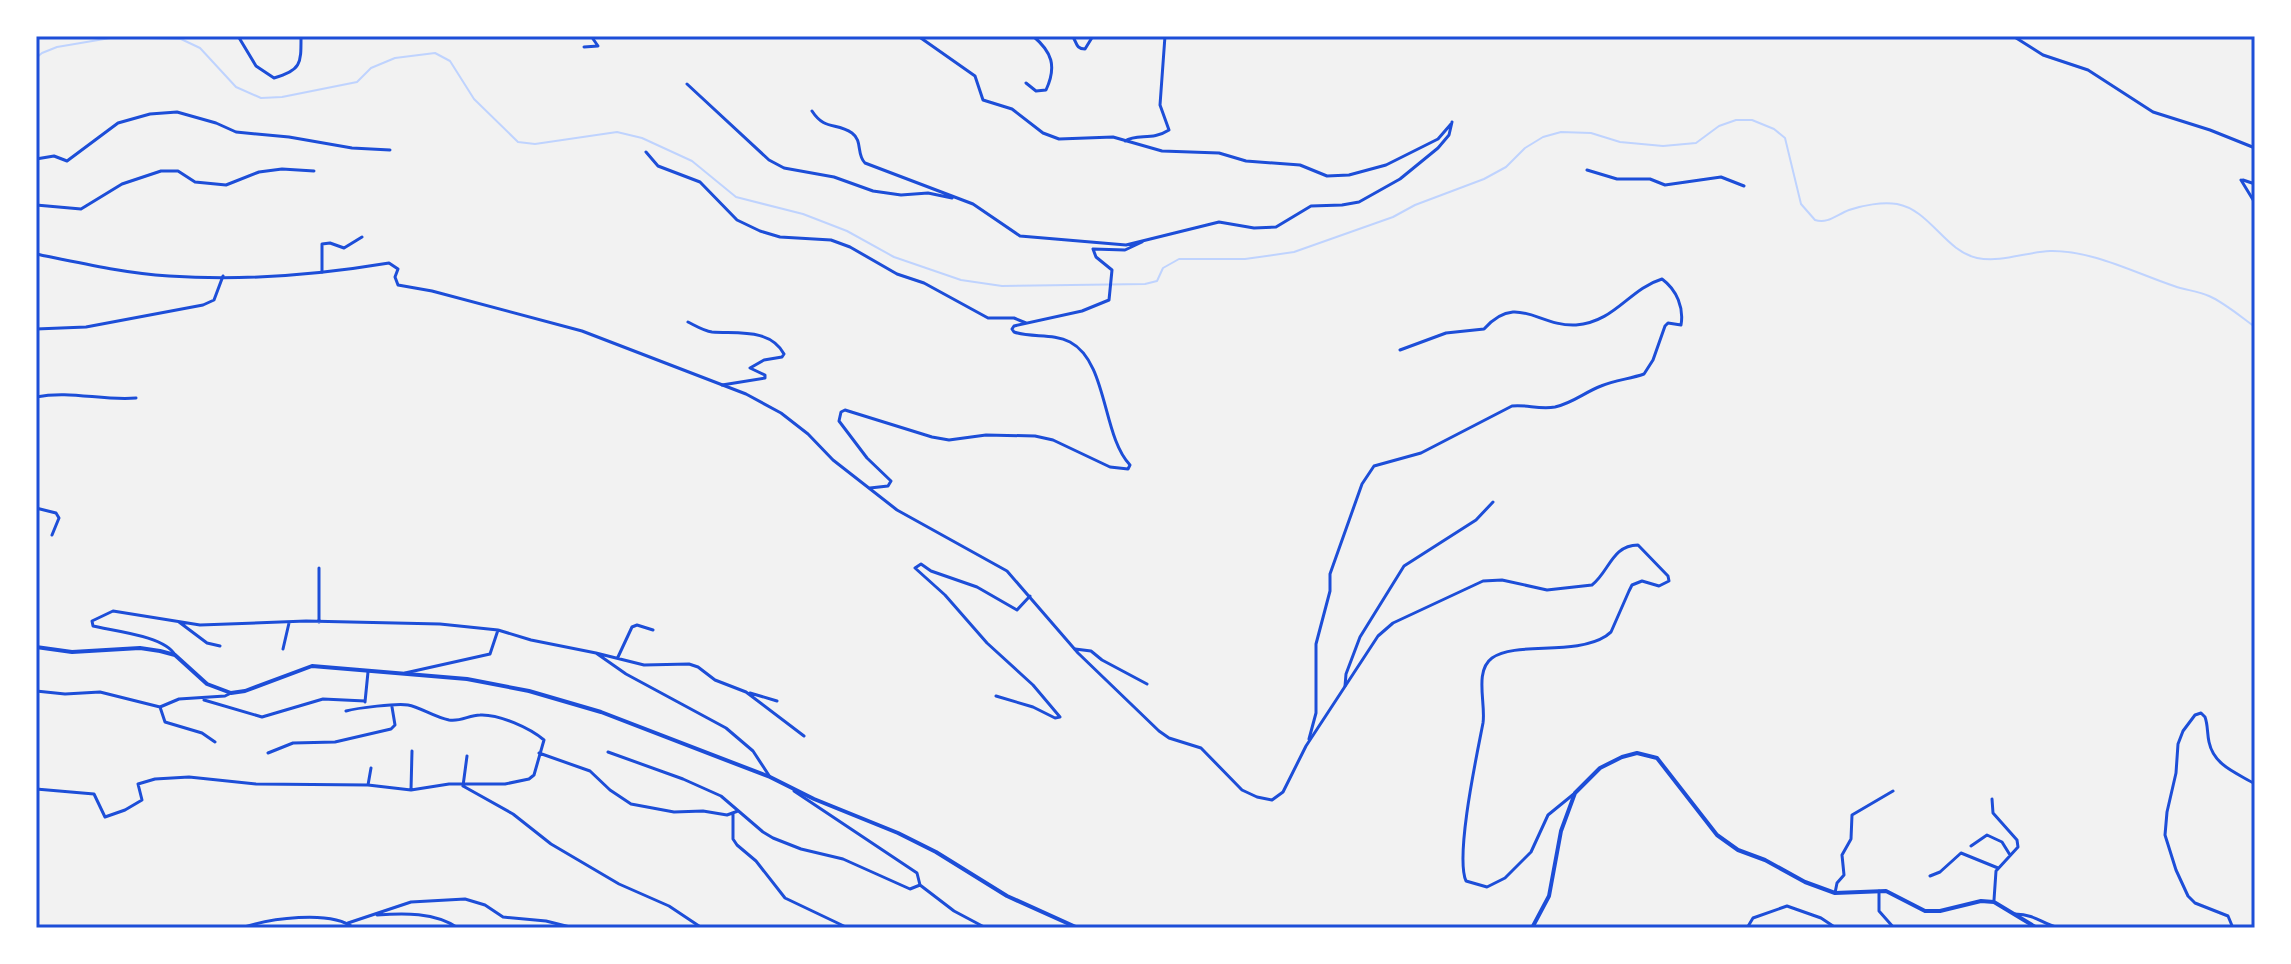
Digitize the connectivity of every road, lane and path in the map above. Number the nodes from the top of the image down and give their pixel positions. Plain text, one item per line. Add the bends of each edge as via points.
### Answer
1 (238, 36) edge
2 (301, 36) edge
3 (591, 36) edge
4 (918, 36) edge
5 (1033, 36) edge
6 (1072, 36) edge
7 (1093, 36) edge
8 (1165, 36) edge
9 (2013, 36) edge
10 (584, 47) dead end
11 (1026, 83) dead end
12 (687, 84) dead end
13 (812, 111) dead end
14 (1125, 141) junction
15 (2255, 148) edge
16 (390, 150) dead end
17 (646, 152) dead end
18 (36, 159) edge
19 (1587, 170) dead end
20 (314, 171) dead end
21 (2255, 184) edge
22 (1744, 186) dead end
23 (956, 198) junction
24 (2255, 203) edge
25 (36, 205) edge
26 (362, 237) dead end
27 (1142, 242) junction
28 (36, 254) edge
29 (322, 272) junction
30 (223, 276) junction
31 (688, 322) dead end
32 (1026, 323) junction
33 (36, 329) edge
34 (1400, 350) dead end
35 (722, 385) junction
36 (36, 397) edge
37 (136, 398) dead end
38 (866, 487) junction
39 (1493, 502) dead end
40 (36, 508) edge
41 (52, 535) dead end
42 (319, 568) dead end
43 (1030, 596) junction
44 (177, 620) junction
45 (319, 622) junction
46 (289, 623) junction
47 (498, 630) junction
48 (653, 630) dead end
49 (220, 646) dead end
50 (36, 647) edge
51 (283, 649) dead end
52 (1075, 649) junction
53 (596, 653) junction
54 (175, 655) junction
55 (618, 657) junction
56 (368, 672) junction
57 (402, 675) junction
58 (1147, 684) dead end
59 (1345, 686) junction
60 (36, 691) edge
61 (746, 692) junction
62 (231, 693) junction
63 (996, 696) dead end
64 (200, 699) junction
65 (777, 701) dead end
66 (366, 704) junction
67 (160, 707) junction
68 (392, 707) junction
69 (346, 711) dead end
70 (804, 736) dead end
71 (215, 742) dead end
72 (1306, 746) junction
73 (412, 751) dead end
74 (608, 752) dead end
75 (268, 753) dead end
76 (539, 753) junction
77 (467, 756) dead end
78 (371, 768) dead end
79 (770, 777) junction
80 (2255, 784) edge
81 (368, 785) junction
82 (463, 786) junction
83 (789, 787) junction
84 (36, 789) edge
85 (411, 790) junction
86 (1893, 791) dead end
87 (1575, 793) junction
88 (1992, 799) dead end
89 (736, 812) junction
90 (1971, 846) dead end
91 (2011, 855) junction
92 (1998, 868) junction
93 (1930, 876) dead end
94 (920, 885) junction
95 (1879, 891) junction
96 (1835, 893) junction
97 (1994, 902) junction
98 (2015, 914) junction
99 (370, 915) junction
100 (348, 923) junction
101 (1888, 923) junction
102 (250, 925) junction
103 (241, 928) edge
104 (255, 928) edge
105 (354, 928) edge
106 (458, 928) edge
107 (574, 928) edge
108 (702, 928) edge
109 (848, 928) edge
110 (986, 928) edge
111 (1078, 928) edge
112 (1532, 928) edge
113 (1747, 928) edge
114 (1836, 928) edge
115 (1880, 928) edge
116 (1894, 928) edge
117 (2037, 928) edge
118 (2059, 928) edge
119 (2233, 928) edge

1 - 2 street via 256,66 274,78 296,69
3 - 10 street via 598,46
4 - 14 street via 975,76 983,100 1012,109 1043,133 1069,140 1105,136
5 - 11 street via 1050,52 1053,63 1046,90 1036,91
6 - 7 street via 1085,49
8 - 14 street via 1160,105 1169,130
9 - 15 street via 2043,55 2088,70 2153,112
12 - 23 street via 784,168 873,191
13 - 23 street via 823,124 856,136 865,163
14 - 27 street via 1162,151 1300,165 1337,176 1404,157 1438,139 1452,122 1438,148 1400,179 1359,202 1311,206 1276,227 1219,222
16 - 18 street via 236,132 177,112 118,123 67,161 54,156
17 - 32 street via 658,166 700,182 737,220 760,231 831,240 988,318
19 - 22 street via 1665,185 1721,177
20 - 25 street via 259,172 226,185 161,171 122,184 81,209
21 - 24 street via 2241,180
23 - 27 street via 1020,236
26 - 29 street via 344,248 322,244
27 - 32 street via 1125,250 1093,249 1112,270 1109,300 1102,305
28 - 30 street via 110,269
29 - 30 street
29 - 35 street via 389,263 398,269 398,285 571,327
30 - 33 street via 214,300 203,305 86,327
31 - 35 street via 708,331 755,334 779,344 782,357 750,368 765,378
32 - 38 street via 1014,326 1014,332 1070,342 1083,355 1128,469 1110,467 1035,436 949,440 845,410 839,421 891,481 878,489
34 - 72 street via 1446,333 1484,329 1506,312 1575,325 1608,317 1649,283 1662,279 1672,287 1683,313 1681,325 1665,326 1644,374 1554,407 1507,408 1421,453 1374,466 1366,475 1330,574 1316,644 1316,713
35 - 38 street via 781,413
36 - 37 street via 66,393
38 - 43 street via 1007,571
39 - 59 street via 1476,520 1404,566 1360,637
40 - 41 street via 59,518
42 - 45 street
43 - 52 street
43 - 63 street via 1017,610 977,587 921,564 915,568 1060,717
44 - 46 street
44 - 49 street via 207,643
44 - 54 street via 113,611 91,624 151,639
45 - 46 street
45 - 47 street
46 - 51 street
47 - 53 street
47 - 57 street via 490,654
48 - 55 street via 632,627
50 - 54 main road via 72,652 140,648
52 - 58 street via 1091,651
52 - 72 street via 1159,731 1201,748 1242,790 1257,797 1272,800 1283,792
53 - 55 street
53 - 79 street via 726,728 753,751
54 - 62 main road via 207,684
55 - 61 street via 653,666 691,664
56 - 57 main road
56 - 62 main road via 312,666
56 - 66 street
57 - 79 main road via 467,679 529,691 601,712
59 - 72 street
59 - 87 street via 1383,631 1429,604 1490,580 1547,590 1592,585 1618,553 1638,545 1669,581 1632,585 1606,636 1583,645 1506,651 1485,668 1463,861 1466,881 1487,887 1505,878 1531,852 1548,815
60 - 67 street via 100,692
61 - 65 street
61 - 70 street
62 - 64 street
64 - 66 street via 262,717 323,699
64 - 67 street via 179,699
66 - 68 street
66 - 69 street
67 - 71 street via 165,722
68 - 75 street via 391,729 335,742 293,743
68 - 76 street via 407,705 455,721 494,717 540,736 544,740
73 - 85 street
74 - 89 street via 721,796
76 - 82 street via 529,779
76 - 89 street via 590,771 631,804 674,812
77 - 82 street
78 - 81 street
79 - 83 main road
80 - 119 street via 2217,758 2205,717 2195,715 2178,744 2165,835 2188,896 2228,916
81 - 84 street via 256,784 171,776 138,784 142,800 105,817 94,794
81 - 85 street
82 - 85 street
82 - 108 street via 513,814 551,844
83 - 94 street via 917,873
83 - 111 main road via 898,833 1007,896
86 - 96 street via 1852,815 1851,839 1842,853 1844,875
87 - 96 main road via 1590,775 1615,759 1637,753 1651,756 1717,835 1738,850
87 - 112 main road via 1561,831 1549,896
88 - 91 street via 1993,813 2018,844
89 - 94 street via 773,838 843,859 910,889
89 - 109 street via 733,839 785,898
90 - 91 street via 1987,835 2002,842
91 - 92 street
92 - 93 street via 1961,853
92 - 97 street
94 - 110 street
95 - 96 main road
95 - 97 main road via 1925,911
95 - 101 street via 1879,911
97 - 98 main road
98 - 117 main road
98 - 118 street via 2032,915
99 - 100 street
99 - 106 street via 412,913
99 - 107 street via 427,900 465,899 503,917
100 - 102 street via 311,918
100 - 105 street
101 - 115 street
101 - 116 street
102 - 103 street
102 - 104 street
113 - 114 street via 1753,918 1787,906

